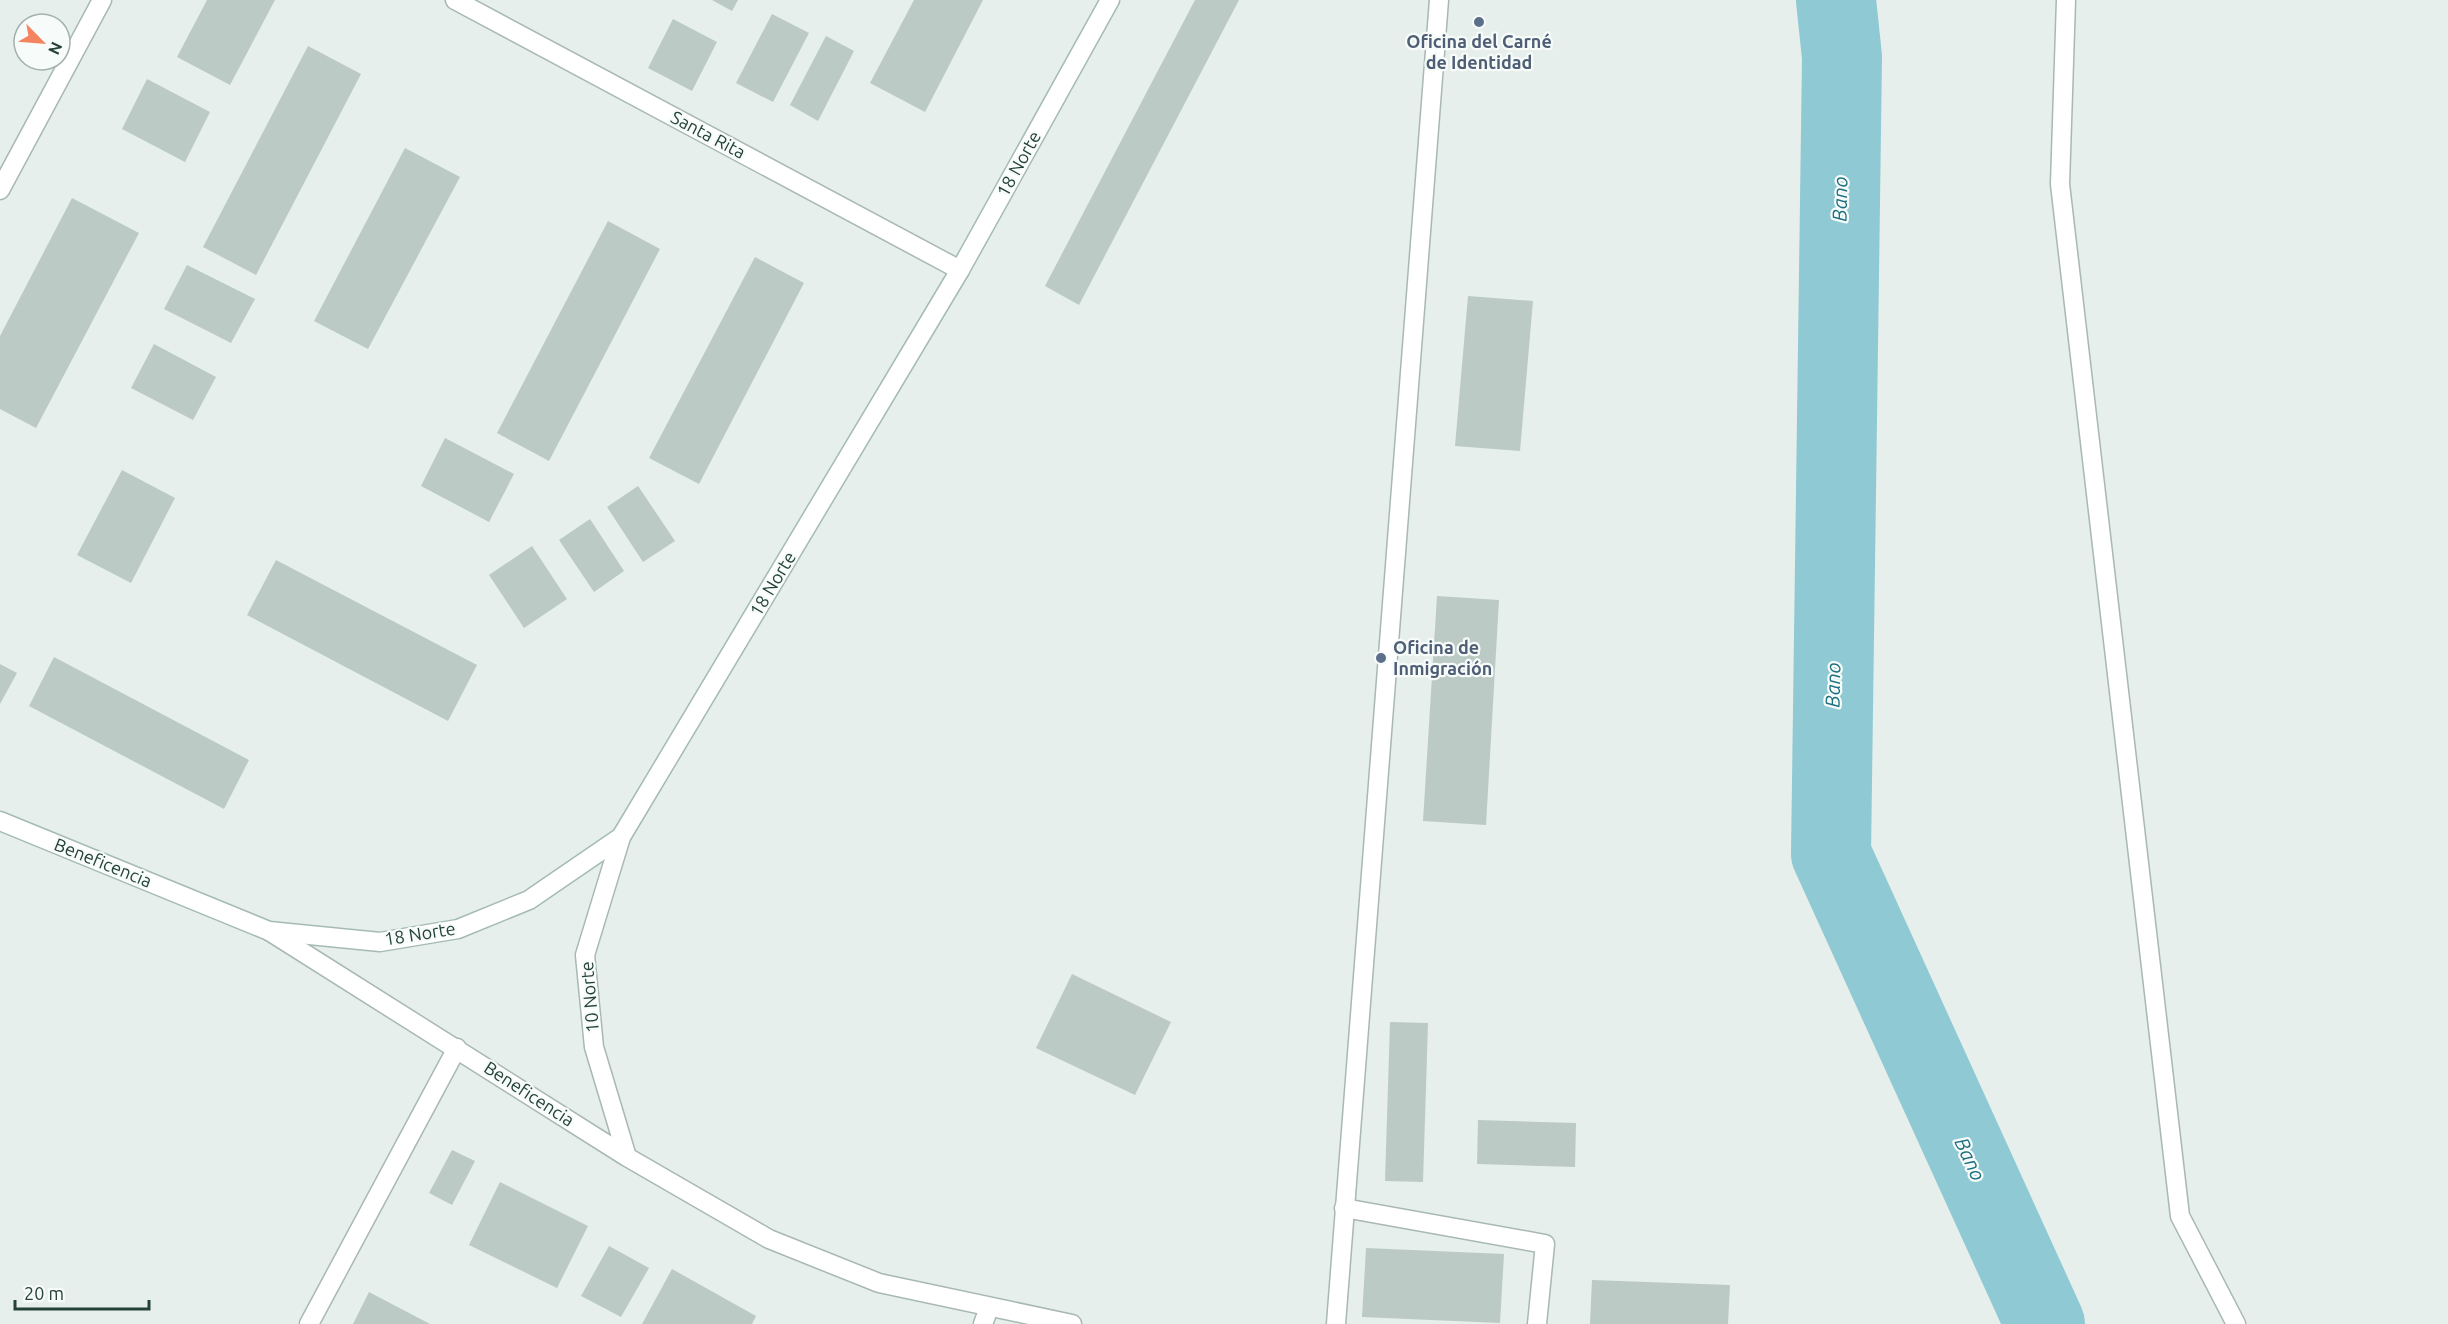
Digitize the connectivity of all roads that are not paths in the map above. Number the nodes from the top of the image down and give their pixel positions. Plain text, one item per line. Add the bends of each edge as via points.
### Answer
1 (102, 0) edge
2 (456, 0) edge
3 (1110, 0) edge
4 (1439, 0) edge
5 (2066, 0) edge
6 (0, 190) edge
7 (960, 270) junction
8 (0, 821) edge
9 (621, 837) junction
10 (269, 931) junction
11 (458, 1048) junction
12 (627, 1156) junction
13 (1344, 1208) junction
14 (986, 1316) edge
15 (309, 1324) edge
16 (1072, 1324) edge
17 (1336, 1324) edge
18 (1537, 1324) edge
19 (2236, 1324) edge

1 - 6 street
2 - 7 street, Santa Rita
3 - 7 street, 18 Norte
4 - 13 street
5 - 19 street via 2060,184 2180,1216
7 - 9 street, 18 Norte
8 - 10 street, Beneficencia
9 - 10 street, 18 Norte via 529,900 458,929 380,942
9 - 12 street, 10 Norte via 585,955 594,1047
10 - 11 street, Beneficencia
11 - 12 street, Beneficencia
11 - 15 street
12 - 14 street, Beneficencia via 769,1239 879,1282
13 - 17 street
13 - 18 street via 1545,1244
14 - 16 street, Beneficencia

